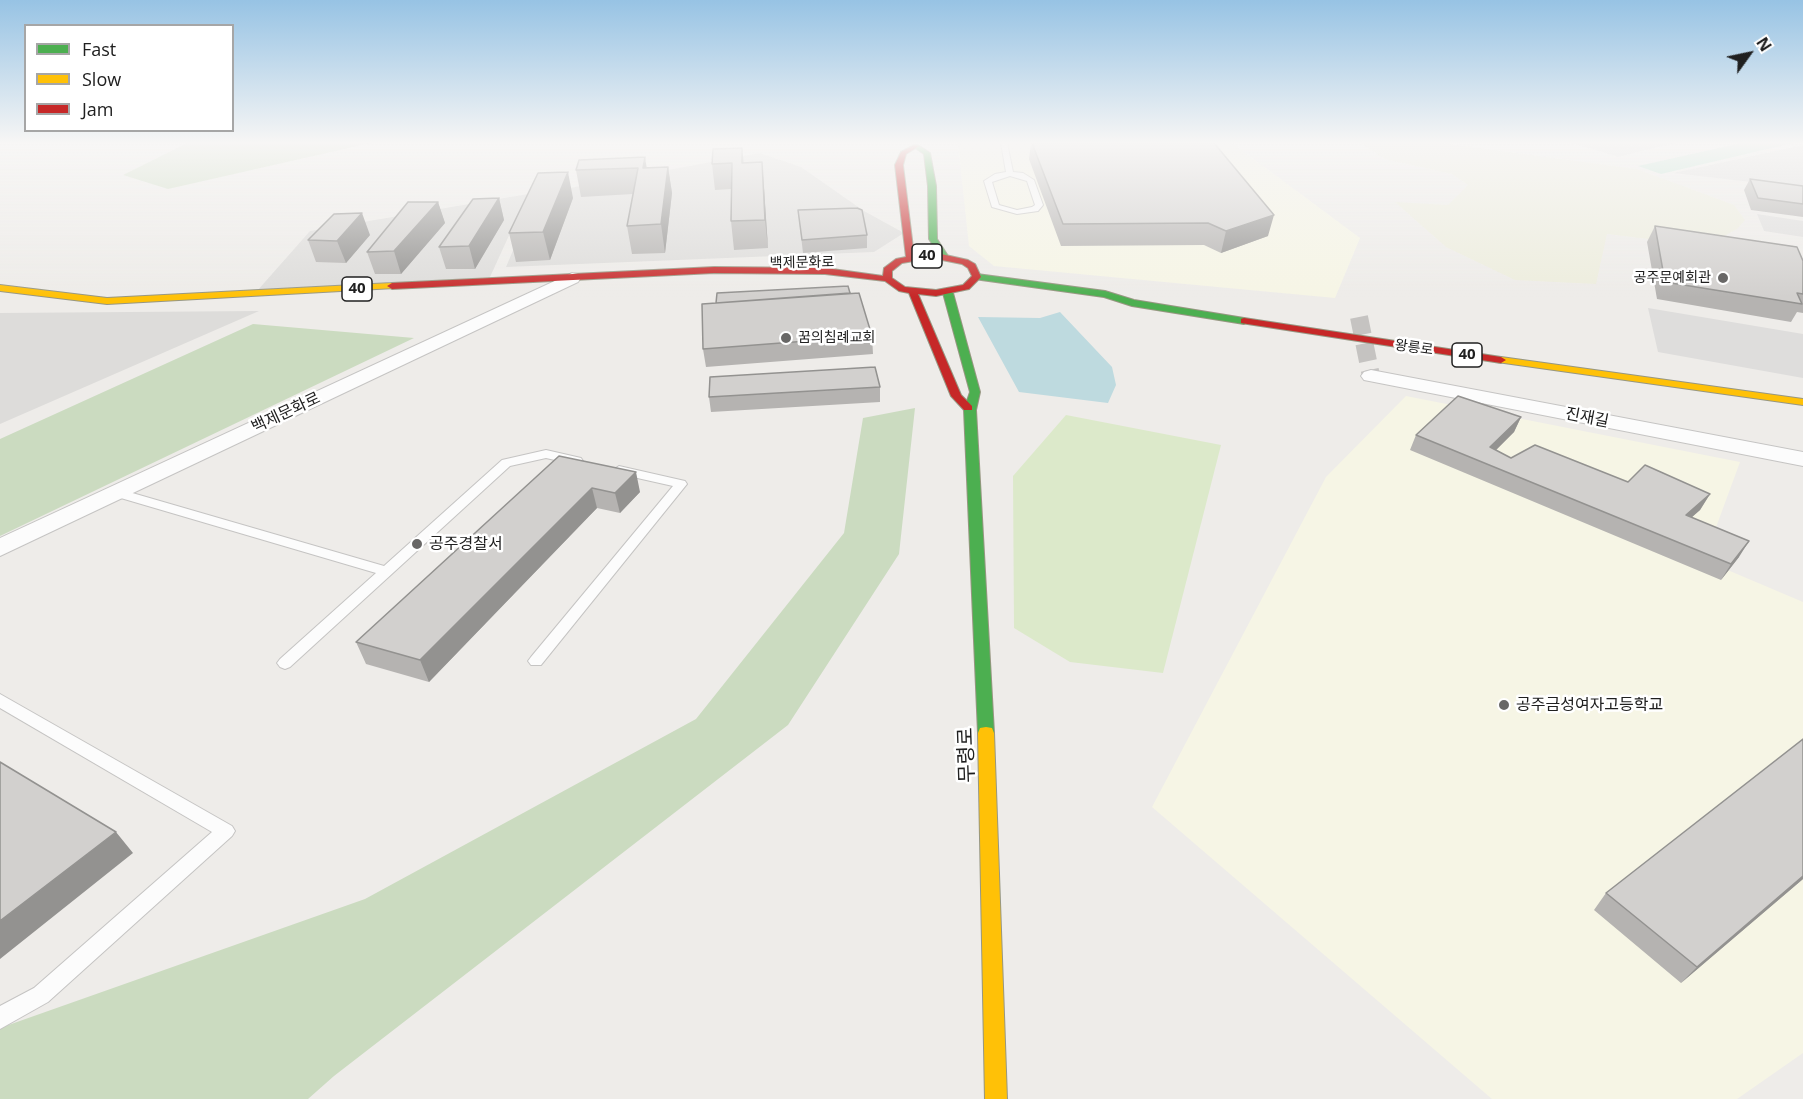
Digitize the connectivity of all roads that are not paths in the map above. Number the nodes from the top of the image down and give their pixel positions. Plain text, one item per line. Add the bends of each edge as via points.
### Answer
1 (902, 194) edge
2 (932, 194) edge
3 (992, 194) edge
4 (1035, 194) edge
5 (944, 256) junction
6 (909, 258) junction
7 (891, 265) junction
8 (714, 270) junction
9 (977, 277) junction
10 (572, 278) junction
11 (888, 279) junction
12 (0, 288) edge
13 (966, 288) junction
14 (913, 292) junction
15 (948, 292) junction
16 (1132, 303) junction
17 (1371, 376) dead end
18 (1803, 402) edge
19 (970, 410) junction
20 (1803, 459) edge
21 (118, 493) junction
22 (0, 548) edge
23 (387, 572) junction
24 (536, 661) dead end
25 (285, 663) dead end
26 (0, 700) edge
27 (0, 1018) edge
28 (996, 1099) edge

1 - 6 main road
2 - 5 main road via 933,239
3 - 4 lane via 996,207 1017,212 1035,209 1039,205
5 - 6 main road, 백제문화로 / 40
5 - 9 main road, 백제문화로 / 40 via 972,266
6 - 7 main road, 백제문화로 / 40
7 - 8 main road, 백제문화로 / 40 via 732,264
7 - 11 main road, 40 via 886,274
8 - 10 main road, 백제문화로 / 40
8 - 11 main road, 백제문화로 / 40 via 825,271
9 - 13 main road
9 - 16 main road, 왕릉로 / 40 via 1106,294
10 - 12 main road, 백제문화로 / 40 via 119,301
10 - 21 street, 백제문화로
11 - 14 main road, 백제문화로 / 40
13 - 15 main road, 백제문화로 / 40
13 - 16 main road, 왕릉로 / 40 via 1095,305
14 - 15 main road, 백제문화로 / 40
14 - 19 main road via 953,388
15 - 19 main road, 무령로 via 975,392
16 - 18 main road, 왕릉로 / 40 via 1361,340
17 - 20 street, 진재길
19 - 28 main road, 무령로 via 986,703
21 - 22 street, 백제문화로
21 - 23 lane
23 - 24 lane via 506,463 546,454 681,484
23 - 25 lane
26 - 27 lane via 226,831 41,995

